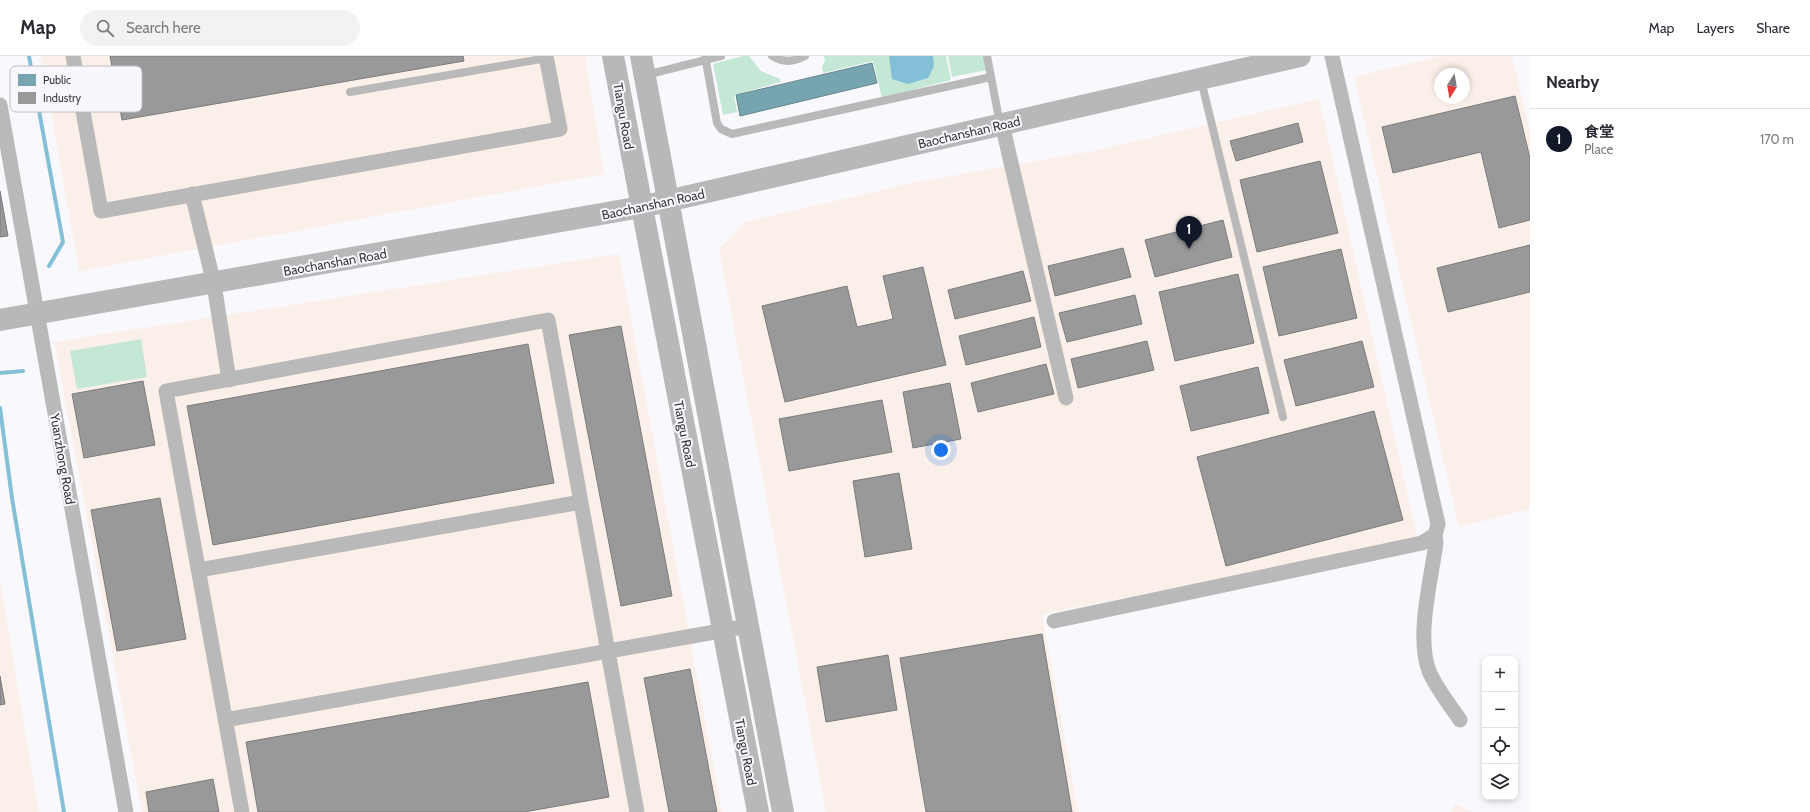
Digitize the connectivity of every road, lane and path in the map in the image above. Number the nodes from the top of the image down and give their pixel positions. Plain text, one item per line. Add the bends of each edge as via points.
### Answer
1 (73, 56) edge
2 (613, 56) edge
3 (721, 56) edge
4 (772, 56) edge
5 (805, 56) edge
6 (987, 56) edge
7 (1300, 56) edge
8 (1332, 56) edge
9 (546, 57) edge
10 (706, 58) edge
11 (1251, 62) edge
12 (75, 66) edge
13 (643, 66) edge
14 (990, 77) junction
15 (1201, 79) junction
16 (350, 92) dead end
17 (0, 105) edge
18 (83, 112) edge
19 (1001, 125) junction
20 (192, 194) junction
21 (668, 202) junction
22 (641, 208) junction
23 (214, 284) junction
24 (37, 314) junction
25 (0, 320) edge
26 (229, 380) junction
27 (1066, 398) dead end
28 (1283, 417) dead end
29 (581, 502) junction
30 (1435, 535) junction
31 (198, 570) junction
32 (1054, 621) dead end
33 (748, 626) junction
34 (724, 631) junction
35 (608, 652) junction
36 (225, 720) junction
37 (1460, 720) dead end
38 (126, 812) edge
39 (242, 812) edge
40 (635, 812) edge
41 (758, 812) edge
42 (783, 812) edge

1 - 12 street
2 - 22 main road, Tiangu Road
3 - 10 lane
4 - 5 lane via 786,61
6 - 14 lane
7 - 11 main road, Baochanshan Road
8 - 30 street via 1438,524
9 - 16 lane
9 - 20 street via 560,129
10 - 13 lane
10 - 14 lane via 718,124 721,129 732,134
11 - 15 main road, Baochanshan Road
13 - 21 main road, Tiangu Road
14 - 19 lane
15 - 19 main road, Baochanshan Road
15 - 28 lane
17 - 24 street, Yuanzhong Road
18 - 20 street via 101,211
19 - 21 main road, Baochanshan Road
19 - 27 street
20 - 23 street
21 - 22 main road, Baochanshan Road
21 - 33 main road, Tiangu Road
22 - 23 main road, Baochanshan Road
22 - 34 main road, Tiangu Road
23 - 24 main road, Baochanshan Road
23 - 26 street
24 - 25 main road, Baochanshan Road
24 - 38 street, Yuanzhong Road
26 - 29 street via 548,320
26 - 31 street via 166,391
29 - 31 street
29 - 35 street
30 - 32 street via 1422,543
30 - 37 street via 1424,649 1430,671
31 - 36 street
33 - 34 street
33 - 42 main road, Tiangu Road
34 - 35 street
34 - 41 main road, Tiangu Road
35 - 36 street
35 - 40 street
36 - 39 street

